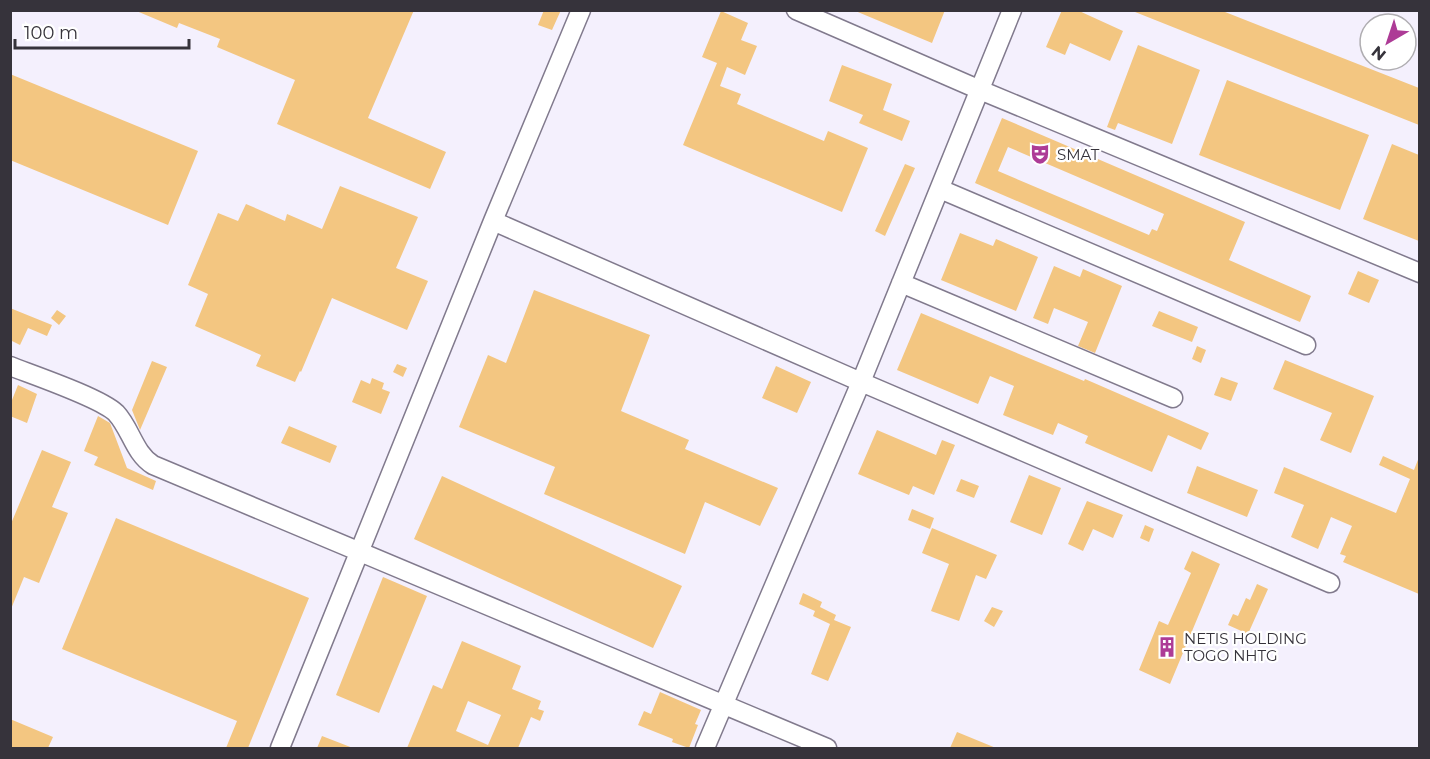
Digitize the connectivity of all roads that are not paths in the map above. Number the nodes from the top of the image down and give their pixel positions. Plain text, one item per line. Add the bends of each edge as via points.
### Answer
1 (581, 10) edge
2 (796, 10) edge
3 (1012, 10) edge
4 (980, 90) junction
5 (940, 189) junction
6 (493, 221) junction
7 (1419, 273) edge
8 (901, 283) junction
9 (1306, 345) dead end
10 (10, 366) edge
11 (861, 382) junction
12 (1173, 398) dead end
13 (360, 551) junction
14 (1330, 583) dead end
15 (723, 705) junction
16 (280, 748) edge
17 (705, 748) edge
18 (827, 748) edge

1 - 6 street
2 - 4 street
3 - 4 street
4 - 5 street
4 - 7 street
5 - 8 street
5 - 9 street
6 - 11 street
6 - 13 street
8 - 11 street
8 - 12 street
10 - 13 street via 115,412 139,453 153,465
11 - 14 street
11 - 15 street
13 - 15 street
13 - 16 street
15 - 17 street
15 - 18 street

